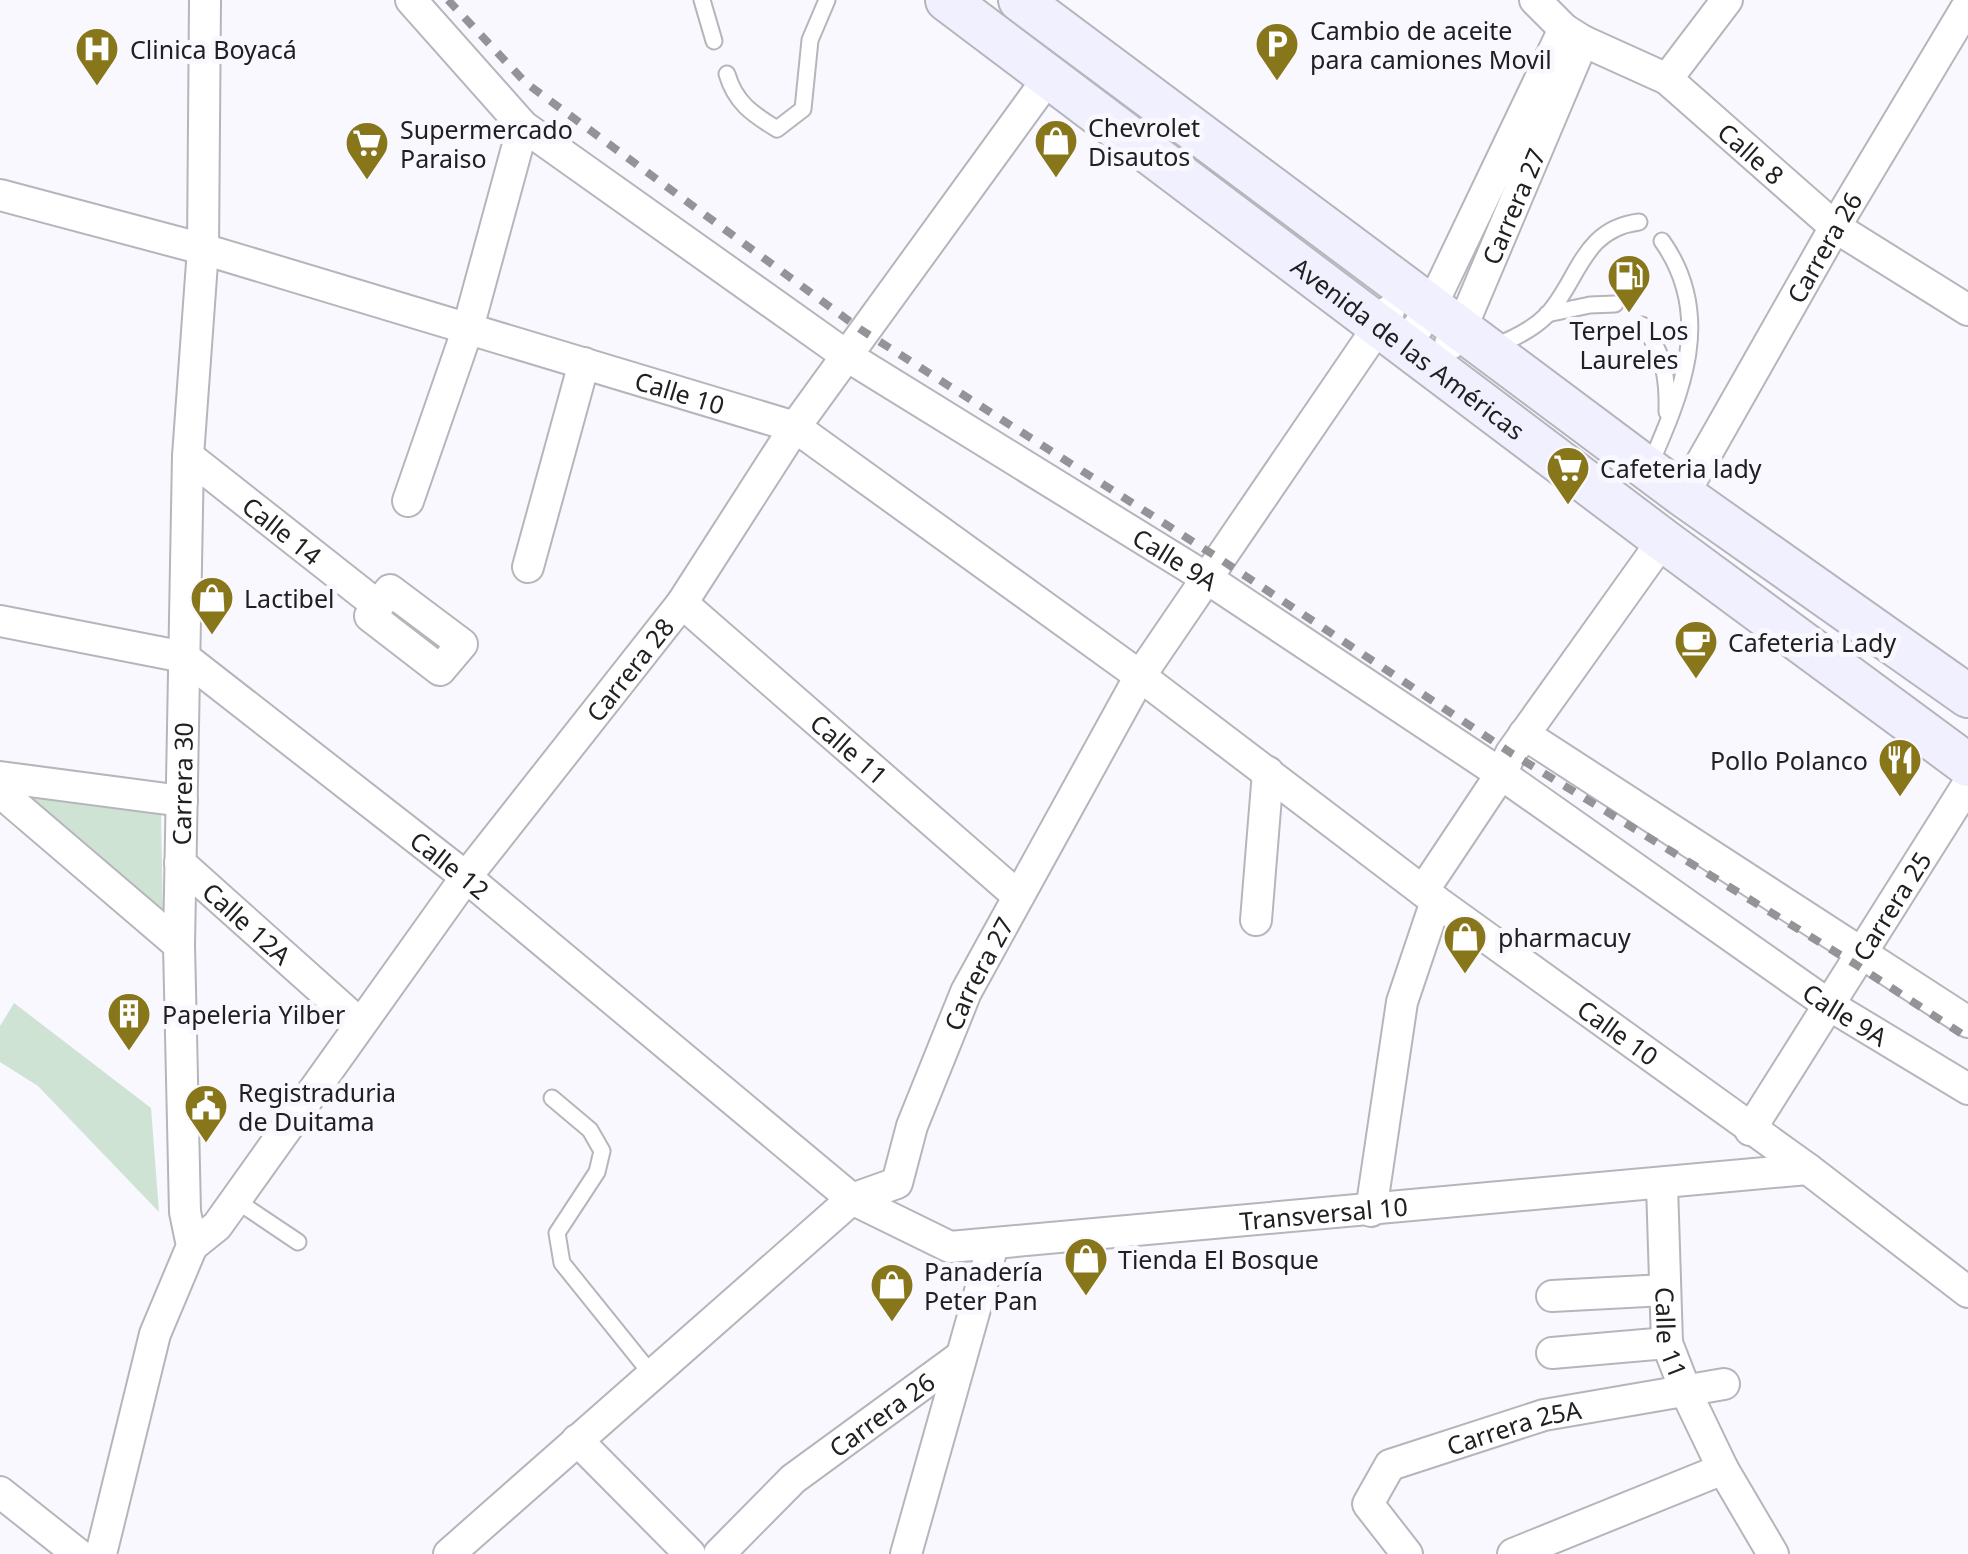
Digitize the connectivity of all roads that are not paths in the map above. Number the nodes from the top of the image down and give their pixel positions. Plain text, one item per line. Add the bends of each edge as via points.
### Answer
1 (206, 0) edge
2 (411, 0) edge
3 (702, 0) edge
4 (827, 0) edge
5 (948, 0) edge
6 (1020, 0) edge
7 (1534, 0) edge
8 (1727, 0) edge
9 (1968, 4) edge
10 (1573, 35) junction
11 (714, 41) dead end
12 (726, 74) dead end
13 (1049, 78) junction
14 (1667, 79) junction
15 (523, 126) junction
16 (0, 195) edge
17 (1639, 222) dead end
18 (1835, 228) junction
19 (1662, 240) dead end
20 (203, 249) junction
21 (1615, 304) dead end
22 (1968, 310) edge
23 (1548, 314) junction
24 (1447, 317) junction
25 (1642, 326) dead end
26 (468, 328) junction
27 (1407, 346) junction
28 (847, 356) junction
29 (584, 364) junction
30 (1667, 426) junction
31 (796, 427) junction
32 (188, 456) junction
33 (1650, 467) junction
34 (1684, 494) junction
35 (408, 501) dead end
36 (1662, 540) junction
37 (528, 566) dead end
38 (1208, 579) junction
39 (682, 603) junction
40 (377, 605) dead end
41 (0, 621) edge
42 (184, 657) junction
43 (1140, 676) junction
44 (1968, 696) edge
45 (1524, 734) junction
46 (1968, 765) edge
47 (1268, 772) junction
48 (1501, 774) junction
49 (0, 776) edge
50 (1968, 784) edge
51 (0, 792) edge
52 (182, 801) junction
53 (180, 863) junction
54 (466, 877) junction
55 (1018, 896) junction
56 (1430, 896) junction
57 (1256, 920) dead end
58 (179, 945) junction
59 (1861, 954) junction
60 (1829, 1004) junction
61 (1968, 1022) edge
62 (360, 1024) junction
63 (1968, 1089) edge
64 (552, 1098) dead end
65 (1750, 1130) junction
66 (1808, 1170) junction
67 (1662, 1185) junction
68 (234, 1199) junction
69 (852, 1199) junction
70 (1371, 1211) junction
71 (298, 1242) dead end
72 (192, 1246) junction
73 (993, 1246) junction
74 (1665, 1290) junction
75 (1968, 1292) edge
76 (1552, 1296) dead end
77 (1667, 1343) junction
78 (1552, 1354) dead end
79 (960, 1357) junction
80 (652, 1376) junction
81 (1724, 1384) dead end
82 (1686, 1392) junction
83 (577, 1440) junction
84 (1723, 1469) junction
85 (0, 1492) edge
86 (78, 1554) edge
87 (101, 1554) edge
88 (450, 1554) edge
89 (690, 1554) edge
90 (719, 1554) edge
91 (906, 1554) edge
92 (1408, 1554) edge
93 (1514, 1554) edge
94 (1773, 1554) edge

1 - 20 street, Carrera 30
2 - 15 street, Calle 9A
3 - 11 lane
4 - 12 lane via 810,40 803,109 777,129 733,96
5 - 13 main road, Avenida de las Américas
6 - 24 main road, Avenida de las Américas
7 - 10 street, Calle 8
8 - 14 street
9 - 18 street, Carrera 26
10 - 14 street, Calle 8
10 - 24 street, Carrera 27
13 - 27 main road, Avenida de las Américas
13 - 28 street, Carrera 28
14 - 18 street, Calle 8
15 - 26 street
15 - 28 street, Calle 9A
16 - 20 street, Calle 10
17 - 23 lane via 1604,234
18 - 22 street, Calle 8
18 - 34 street, Carrera 26
19 - 30 lane via 1692,322 1686,370
20 - 26 street, Calle 10
20 - 32 street, Carrera 30
21 - 23 lane
23 - 24 lane via 1515,339
24 - 27 street, Carrera 27
24 - 27 street, Carrera 27
24 - 33 main road, Avenida de las Américas
25 - 30 lane via 1662,355
26 - 29 street, Calle 10
26 - 35 street
27 - 36 main road, Avenida de las Américas
27 - 38 street, Carrera 27
28 - 31 street, Carrera 28
28 - 38 street, Calle 9A
29 - 31 street, Calle 10
29 - 37 street
30 - 33 lane
31 - 39 street, Carrera 28
31 - 43 street, Calle 10
32 - 40 street, Calle 14
32 - 42 street, Carrera 30
33 - 34 main road, Avenida de las Américas
34 - 44 main road, Avenida de las Américas
36 - 45 street
36 - 46 main road, Avenida de las Américas
38 - 43 street, Carrera 27
38 - 48 street, Calle 9A
39 - 54 street, Carrera 28
39 - 55 street, Calle 11
41 - 42 street, Calle 12
42 - 52 street, Carrera 30
42 - 54 street, Calle 12
43 - 47 street, Calle 10
43 - 55 street, Carrera 27
45 - 48 street
45 - 59 street
47 - 56 street, Calle 10
47 - 57 street
48 - 56 street
48 - 60 street, Calle 9A
49 - 52 street
50 - 59 street, Carrera 25
51 - 58 street
52 - 53 street, Carrera 30
53 - 58 street, Carrera 30
53 - 62 street, Calle 12A
54 - 62 street, Carrera 28
54 - 69 street, Calle 12
55 - 69 street, Carrera 27 via 966,992 912,1126 897,1184
56 - 65 street, Calle 10
56 - 70 street via 1402,1002
58 - 72 street, Carrera 30
59 - 60 street, Carrera 25
59 - 61 street
60 - 63 street, Calle 9A
60 - 65 street, Carrera 25
62 - 68 street, Carrera 28
64 - 80 lane via 590,1130 602,1151 597,1172 557,1233 562,1263
65 - 66 street, Calle 10
66 - 67 street, Transversal 10
66 - 75 street, Calle 10
67 - 70 street, Transversal 10
67 - 74 street, Calle 11
68 - 71 lane
68 - 72 street, Carrera 28 via 217,1226
69 - 73 street, Transversal 10 via 950,1247
69 - 80 street, Carrera 27
70 - 73 street, Transversal 10
72 - 87 street, Carrera 30 via 156,1334
73 - 79 street, Carrera 26
74 - 76 street
74 - 77 street, Calle 11
77 - 78 street
77 - 82 street, Calle 11
79 - 90 street, Carrera 26 via 794,1479
79 - 91 street
80 - 83 street, Carrera 27
81 - 82 street, Carrera 25A
82 - 84 street, Calle 11
82 - 92 street, Carrera 25A via 1544,1416 1390,1465 1368,1504
83 - 88 street, Carrera 27
83 - 89 street
84 - 93 street
84 - 94 street, Calle 11
85 - 86 street

